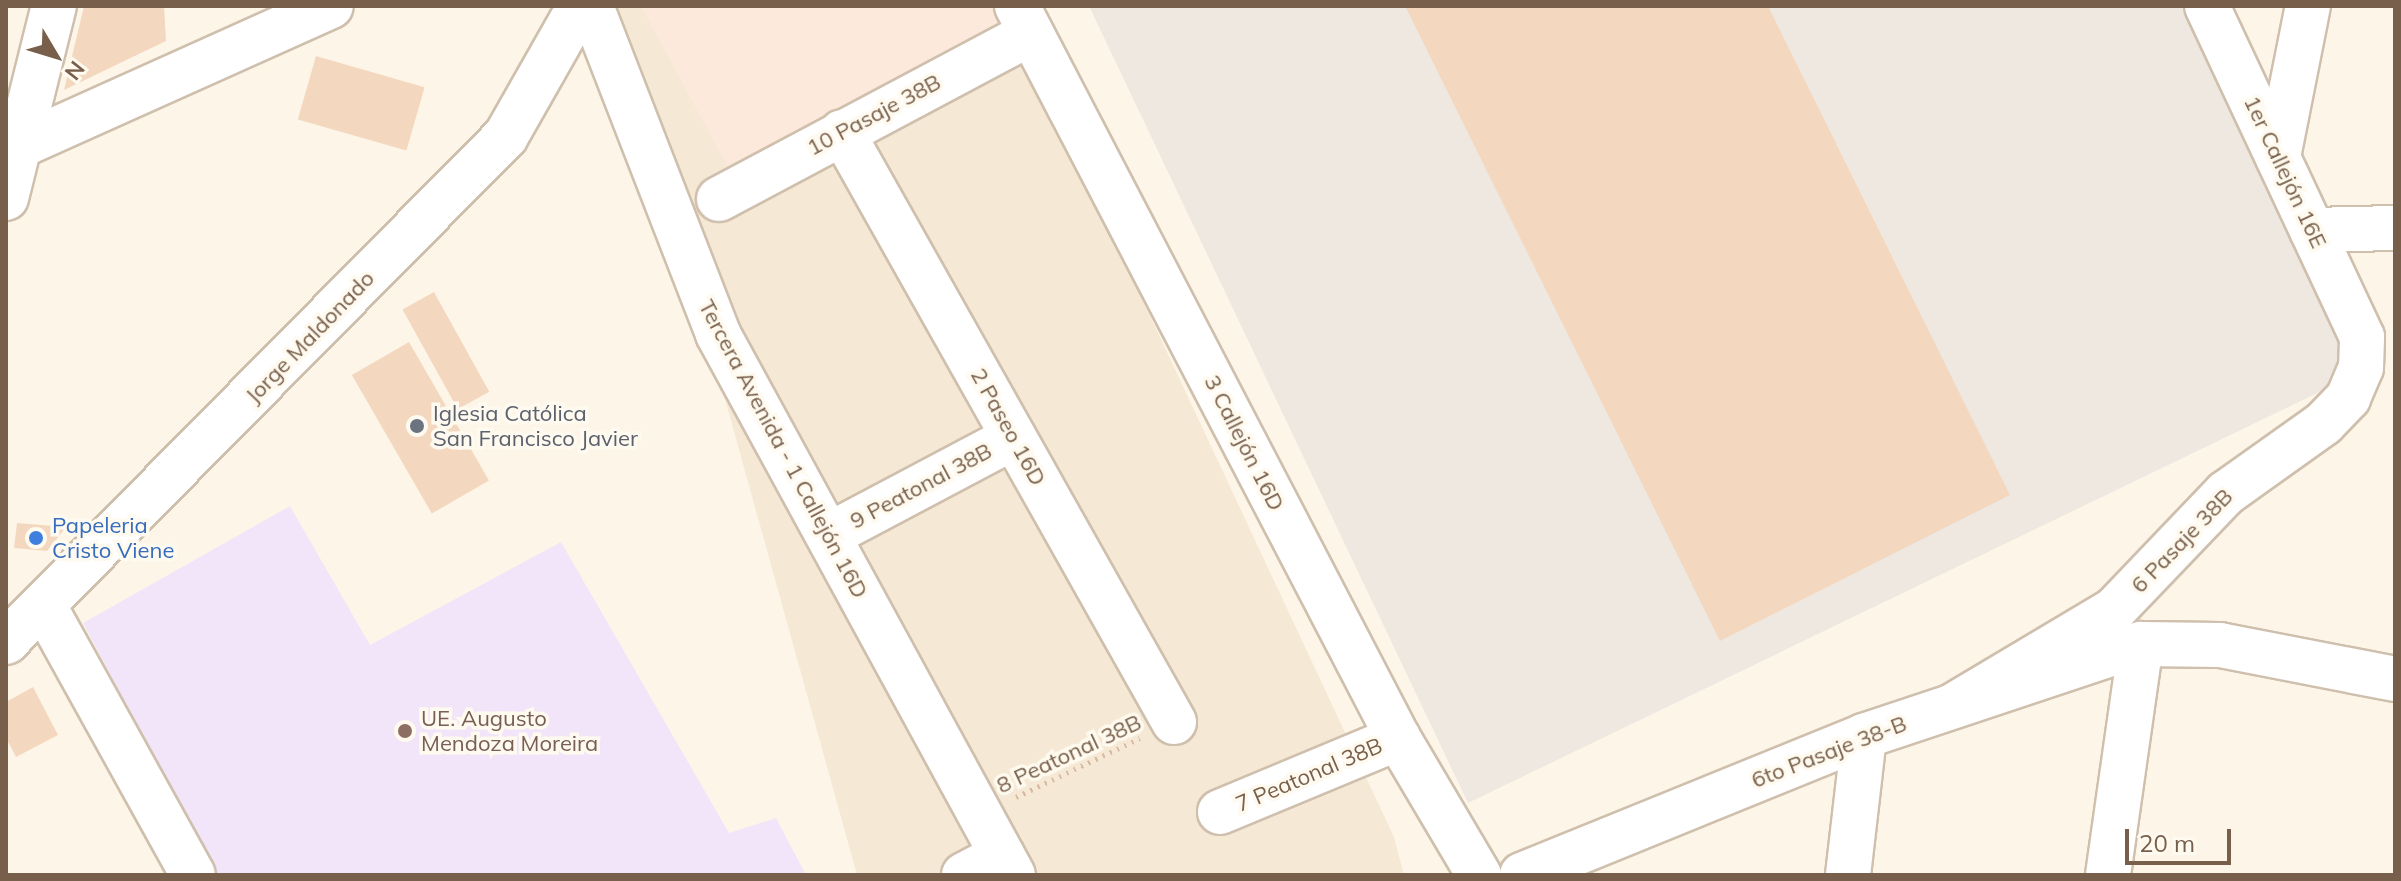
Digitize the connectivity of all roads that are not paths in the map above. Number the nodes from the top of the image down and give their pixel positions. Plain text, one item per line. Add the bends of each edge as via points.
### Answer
1 (54, 6) edge
2 (331, 6) edge
3 (580, 6) edge
4 (591, 6) edge
5 (2207, 6) edge
6 (2308, 6) edge
7 (1024, 19) edge
8 (842, 132) junction
9 (13, 148) edge
10 (2278, 157) junction
11 (6, 198) edge
12 (719, 199) dead end
13 (2395, 228) edge
14 (2312, 230) junction
15 (2362, 337) joint
16 (1014, 437) junction
17 (829, 535) junction
18 (45, 608) junction
19 (6, 642) edge
20 (2141, 644) junction
21 (2395, 679) edge
22 (1953, 706) junction
23 (1174, 722) road end
24 (1864, 736) junction
25 (1398, 738) junction
26 (1220, 812) dead end
27 (993, 868) edge
28 (193, 875) edge
29 (1479, 875) edge
30 (1522, 875) edge
31 (1848, 875) edge
32 (2108, 875) edge

1 - 9 street
2 - 9 street
3 - 18 street, Jorge Maldonado via 506,136
4 - 17 street, Tercera Avenida - 1 Callejón 16D via 718,334
5 - 10 street, 1er Callejón 16E
6 - 10 street
7 - 8 street, 10 Pasaje 38B
7 - 25 street, 3 Callejón 16D
8 - 12 street, 10 Pasaje 38B
8 - 16 street, 2 Paseo 16D
9 - 11 street
10 - 14 street, 1er Callejón 16E
13 - 14 street
14 - 15 street, 1er Callejón 16E
15 - 22 street, 6 Pasaje 38B via 2348,398 2324,423 2226,493 2114,610
16 - 17 street, 9 Peatonal 38B
16 - 23 street, 2 Paseo 16D
17 - 27 street, Tercera Avenida - 1 Callejón 16D via 979,814
18 - 19 street, Jorge Maldonado
18 - 28 street
20 - 21 street, 6to Pasaje 38-B via 2220,645
20 - 22 street, 6to Pasaje 38-B
20 - 32 street
22 - 24 street, 6to Pasaje 38-B
24 - 30 street, 6to Pasaje 38-B
24 - 31 street
25 - 26 street, 7 Peatonal 38B
25 - 29 street, 3 Callejón 16D

